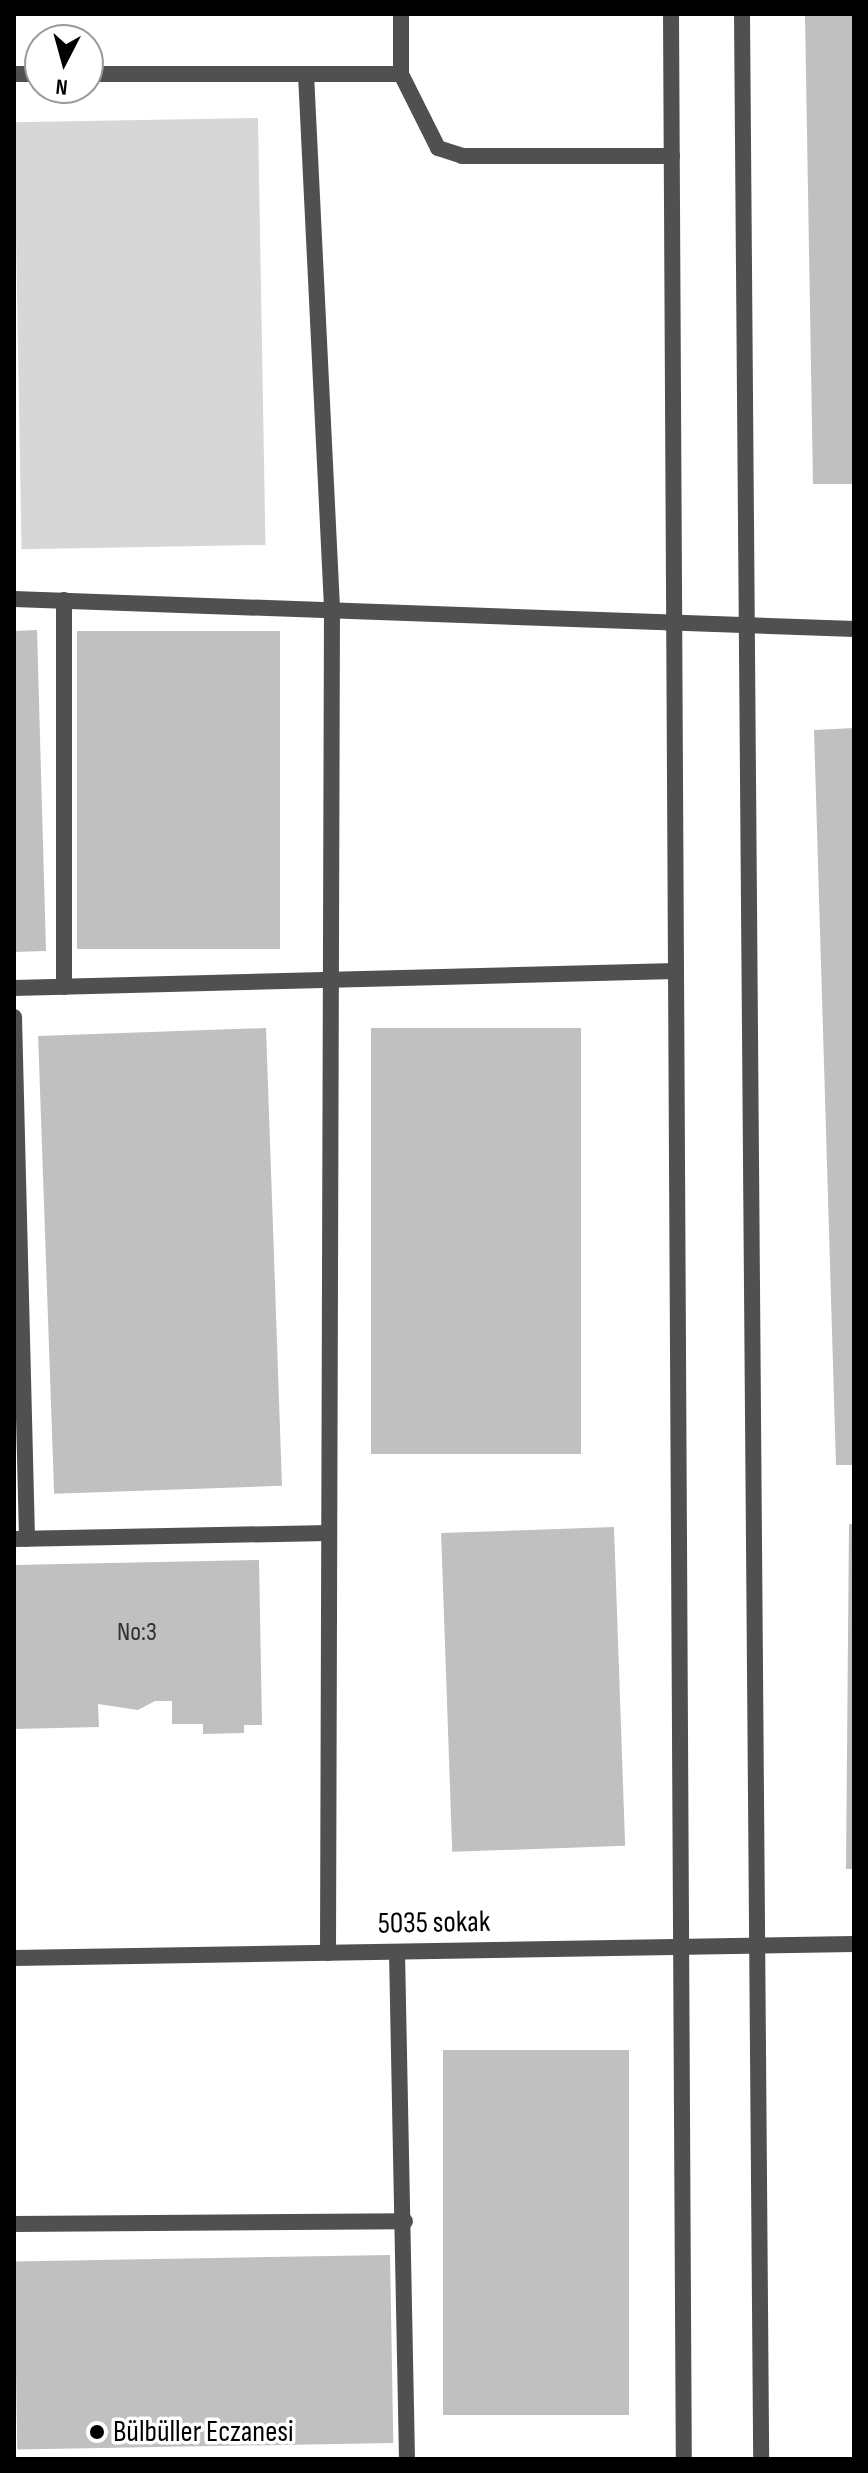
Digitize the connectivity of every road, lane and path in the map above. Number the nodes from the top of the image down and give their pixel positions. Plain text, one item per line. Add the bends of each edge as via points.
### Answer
1 (401, 14) edge
2 (671, 14) edge
3 (742, 14) edge
4 (104, 74) edge
5 (306, 74) junction
6 (401, 74) junction
7 (672, 156) junction
8 (14, 599) edge
9 (64, 600) junction
10 (332, 608) junction
11 (674, 622) junction
12 (746, 625) junction
13 (854, 629) edge
14 (676, 971) junction
15 (331, 980) junction
16 (64, 987) junction
17 (14, 988) edge
18 (14, 1017) edge
19 (329, 1533) junction
20 (21, 1539) edge
21 (854, 1944) edge
22 (757, 1946) junction
23 (681, 1947) junction
24 (397, 1952) junction
25 (328, 1953) junction
26 (14, 1958) edge
27 (405, 2221) junction
28 (14, 2224) edge
29 (407, 2459) edge
30 (684, 2459) edge
31 (761, 2459) edge

1 - 6 street
2 - 7 street
3 - 12 street
4 - 5 street
5 - 6 street
5 - 10 street
6 - 7 street via 438,148 462,156
7 - 11 street
8 - 9 street
9 - 10 street
9 - 16 street
10 - 11 street
10 - 15 street
11 - 12 street
11 - 14 street
12 - 13 street
12 - 22 street
14 - 15 street
14 - 23 street
15 - 16 street
15 - 19 street
16 - 17 street
18 - 20 street
19 - 20 street
19 - 25 street
21 - 22 street, 5035 sokak
22 - 23 street, 5035 sokak
22 - 31 street
23 - 24 street, 5035 sokak
23 - 30 street
24 - 25 street, 5035 sokak
24 - 27 street
25 - 26 street, 5035 sokak
27 - 28 street
27 - 29 street

